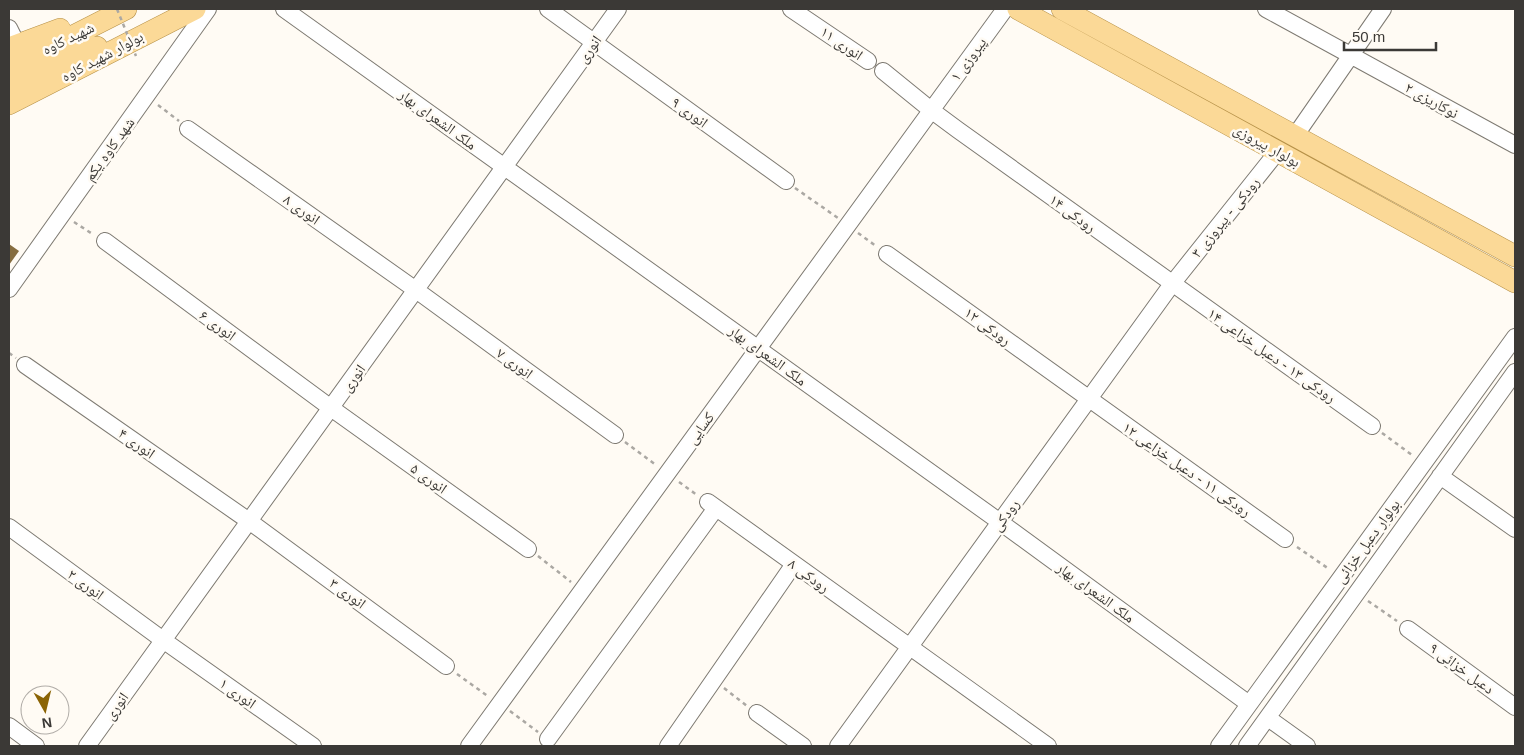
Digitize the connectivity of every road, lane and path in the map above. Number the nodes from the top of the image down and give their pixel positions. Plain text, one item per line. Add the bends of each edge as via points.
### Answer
1 (117, 9) edge
2 (126, 9) edge
3 (195, 9) edge
4 (208, 9) edge
5 (284, 9) edge
6 (548, 9) edge
7 (618, 9) edge
8 (791, 9) edge
9 (1005, 9) edge
10 (1018, 9) edge
11 (1062, 9) edge
12 (1266, 9) edge
13 (1383, 9) edge
14 (157, 27) junction
15 (12, 40) edge
16 (594, 42) junction
17 (1350, 55) junction
18 (136, 56) dead end
19 (868, 60) dead end
20 (9, 66) edge
21 (883, 71) dead end
22 (9, 84) edge
23 (146, 96) junction
24 (9, 104) edge
25 (931, 110) junction
26 (188, 128) joint
27 (1294, 136) junction
28 (1515, 145) edge
29 (1278, 151) junction
30 (504, 167) junction
31 (786, 182) dead end
32 (62, 215) junction
33 (104, 241) joint
34 (887, 254) dead end
35 (1515, 256) edge
36 (1515, 282) edge
37 (1172, 284) junction
38 (9, 289) edge
39 (416, 290) junction
40 (1515, 337) edge
41 (758, 348) junction
42 (25, 365) dead end
43 (1515, 372) edge
44 (1089, 399) junction
45 (331, 408) junction
46 (1372, 426) joint
47 (615, 435) dead end
48 (1424, 463) junction
49 (1440, 476) junction
50 (1395, 503) junction
51 (1412, 516) junction
52 (250, 521) junction
53 (1000, 522) junction
54 (9, 527) edge
55 (1515, 529) edge
56 (1286, 539) joint
57 (528, 549) joint
58 (794, 564) junction
59 (1341, 577) junction
60 (582, 591) junction
61 (1357, 593) junction
62 (1408, 629) joint
63 (163, 640) junction
64 (910, 647) junction
65 (446, 666) dead end
66 (714, 680) junction
67 (1249, 704) junction
68 (1515, 707) edge
69 (757, 713) joint
70 (1268, 718) junction
71 (9, 726) edge
72 (9, 737) edge
73 (548, 739) edge
74 (25, 746) edge
75 (36, 746) edge
76 (87, 746) edge
77 (313, 746) edge
78 (470, 746) edge
79 (668, 746) edge
80 (803, 746) edge
81 (838, 746) edge
82 (1048, 746) edge
83 (1219, 746) edge
84 (1248, 746) edge
85 (1307, 746) edge

1 - 15 main road
1 - 18 path, bridge
2 - 20 main road, شهید کاوه
3 - 14 main road, بولوار شهید کاوه
4 - 23 street, شهد کاوه یکم
5 - 30 street, ملک الشعرای بهار
6 - 16 street, انوری ۹
7 - 16 street, انوری
8 - 19 street, انوری ۱۱
9 - 25 street, پیروزی ۱
10 - 29 main road, بولوار پیروزی
11 - 27 main road, بولوار پیروزی
12 - 17 street, نوکاریزی ۲
13 - 17 street
14 - 22 main road, شهید کاوه via 69,56
14 - 24 main road, بولوار شهید کاوه
16 - 30 street, انوری
16 - 31 street, انوری ۹
17 - 27 street
17 - 28 street, نوکاریزی ۲
21 - 25 street, رودکی ۱۴
23 - 26 path
23 - 32 street, شهد کاوه یکم
25 - 37 street, رودکی ۱۴
25 - 41 street, کسایی
26 - 39 street, انوری ۸
27 - 35 main road, بولوار پیروزی
29 - 36 main road, بولوار پیروزی
29 - 37 street, رودکی - پیروزی ۳
30 - 39 street, انوری
30 - 41 street, ملک الشعرای بهار
32 - 33 path
32 - 38 street, شهد کاوه یکم
33 - 45 street, انوری ۶
34 - 44 street, رودکی ۱۲
37 - 44 street, رودکی
37 - 46 street, رودکی ۱۳ - دعبل خزاعی ۱۴
39 - 45 street, انوری
39 - 47 street, انوری ۷
40 - 48 street, بولوار دعبل خزائی
41 - 53 street, ملک الشعرای بهار
41 - 60 street, کسایی
42 - 52 street, انوری ۴
43 - 49 street, بولوار دعبل خزائی
44 - 53 street, رودکی
44 - 56 street, رودکی ۱۱ - دعبل خزاعی ۱۲
45 - 52 street, انوری
45 - 57 street, انوری ۵
46 - 48 path
48 - 50 street, بولوار دعبل خزائی
49 - 51 street, بولوار دعبل خزائی
49 - 55 street
50 - 51 street
50 - 59 street, بولوار دعبل خزائی
51 - 61 street, بولوار دعبل خزائی
52 - 63 street, انوری
52 - 65 street, انوری ۳
53 - 64 street, رودکی
53 - 67 street, ملک الشعرای بهار
54 - 63 street, انوری ۲
56 - 59 path
57 - 60 path
58 - 64 street, رودکی ۸
58 - 66 street
58 - 73 street, رودکی ۸ via 712,505
59 - 67 street, بولوار دعبل خزائی
60 - 78 street, کسایی
61 - 62 path
61 - 70 street, بولوار دعبل خزائی
62 - 68 street, دعبل خزائی ۹
63 - 76 street, انوری
63 - 77 street, انوری ۱
64 - 81 street, رودکی
64 - 82 street, رودکی ۸
66 - 69 path
66 - 79 street
67 - 83 street, بولوار دعبل خزائی
69 - 80 street
70 - 84 street, بولوار دعبل خزائی
70 - 85 street
71 - 75 street
72 - 74 street

